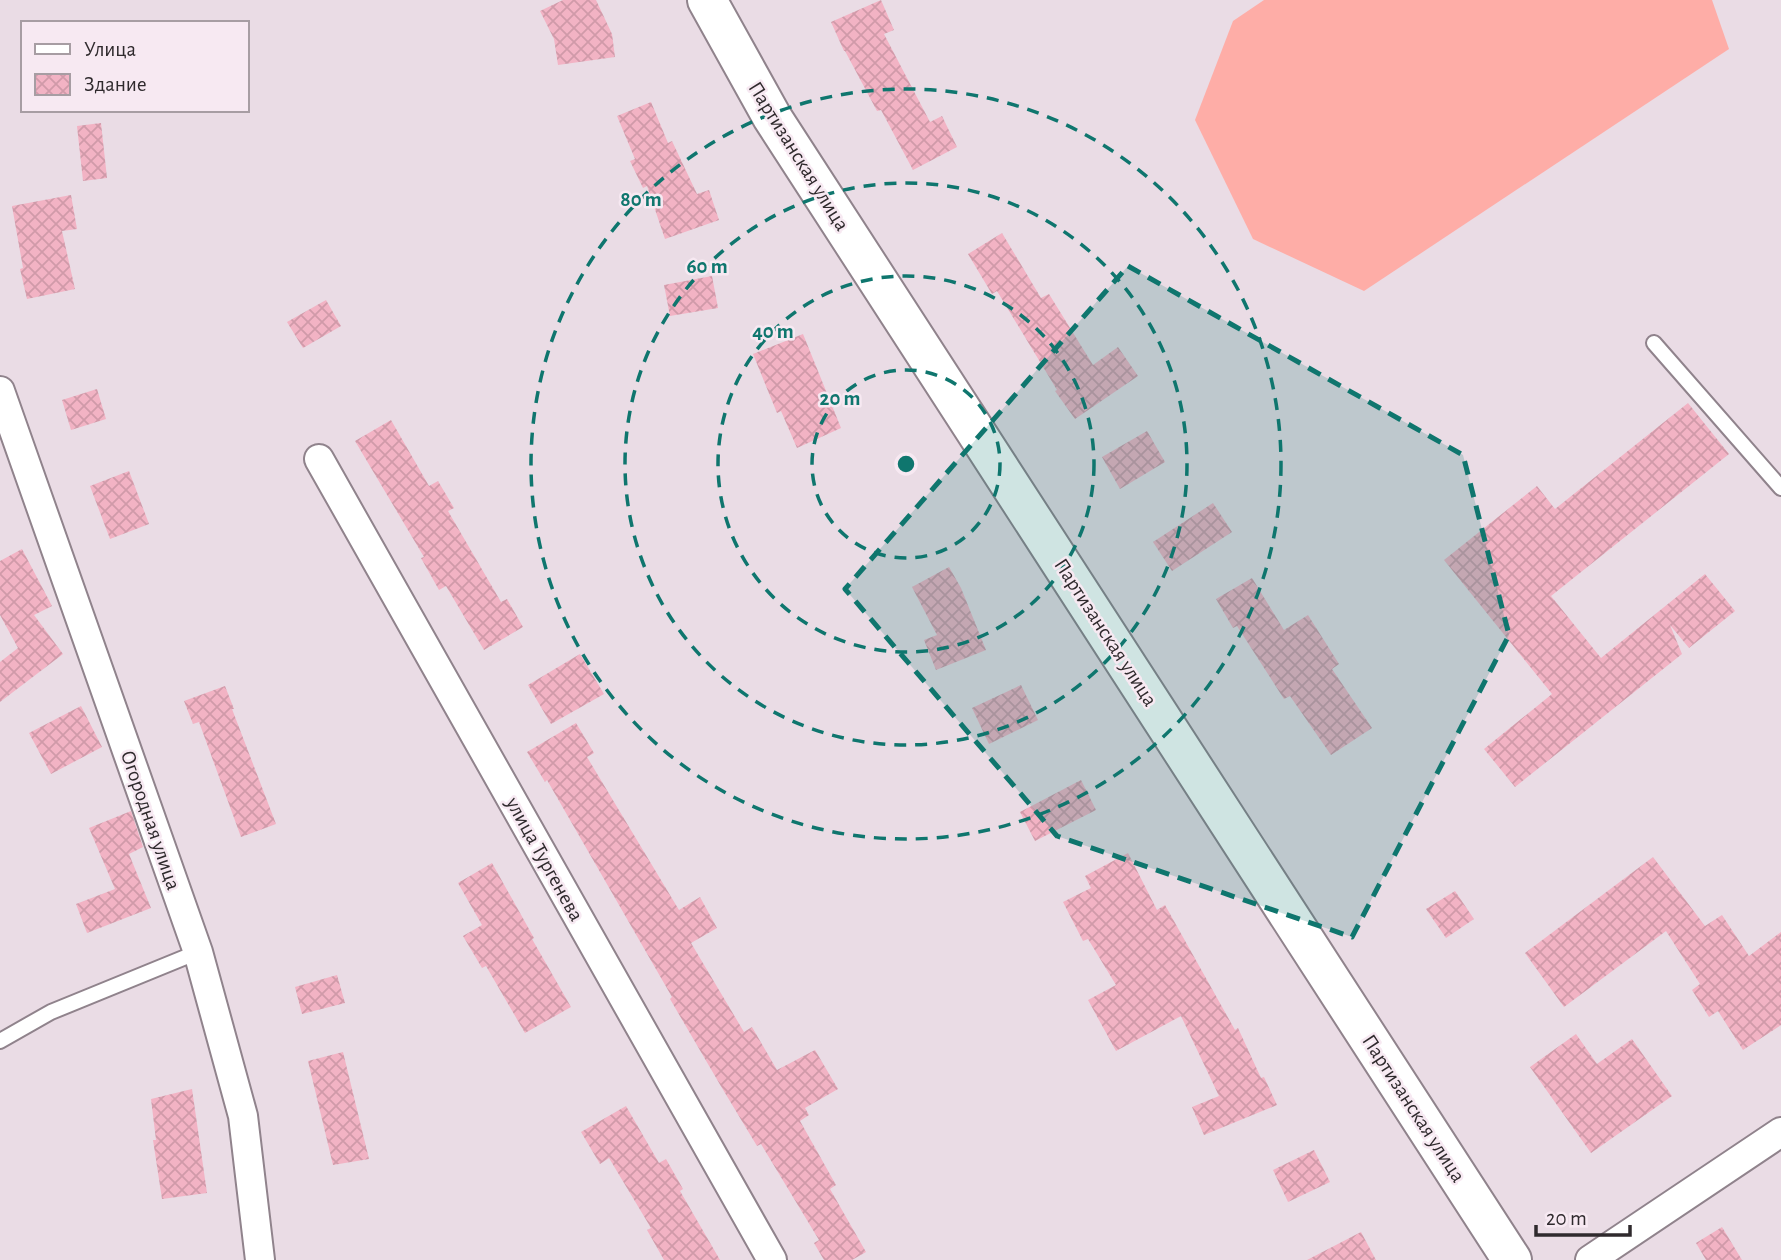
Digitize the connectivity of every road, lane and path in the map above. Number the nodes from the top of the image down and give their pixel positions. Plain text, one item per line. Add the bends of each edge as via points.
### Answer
1 (706, 0) edge
2 (1654, 343) dead end
3 (0, 391) edge
4 (319, 459) dead end
5 (1781, 488) edge
6 (198, 952) junction
7 (0, 1041) edge
8 (1781, 1132) edge
9 (260, 1260) edge
10 (772, 1260) edge
11 (1512, 1260) edge
12 (1590, 1260) edge

1 - 11 street, Партизанская улица via 772,117
2 - 5 lane
3 - 6 street, Огородная улица
4 - 10 street, улица Тургенева
6 - 7 lane via 51,1012
6 - 9 street, Огородная улица via 243,1116
8 - 12 street

